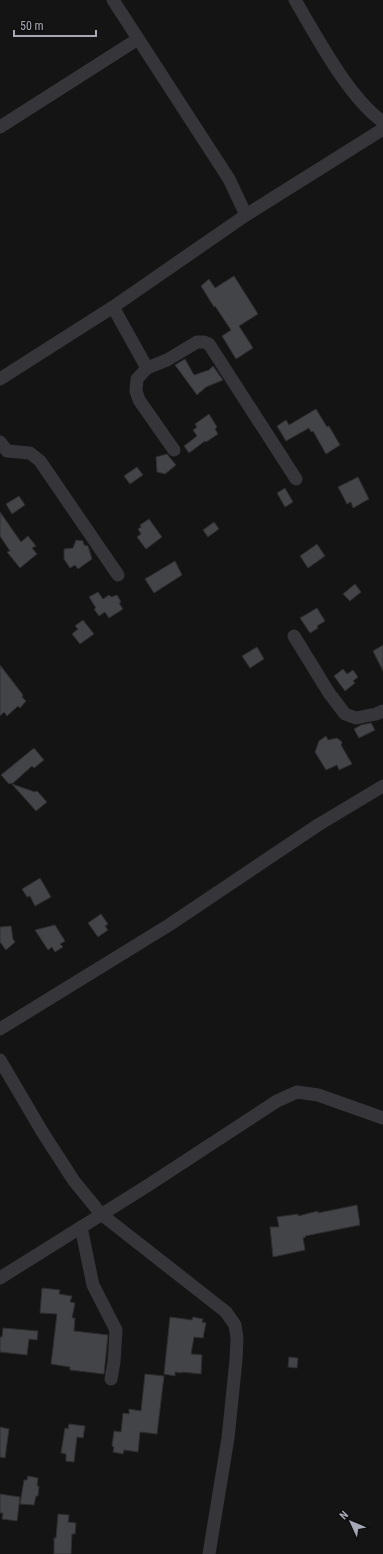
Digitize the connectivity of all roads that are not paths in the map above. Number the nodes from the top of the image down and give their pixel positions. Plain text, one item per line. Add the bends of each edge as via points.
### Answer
1 (113, 0) edge
2 (295, 0) edge
3 (138, 39) junction
4 (383, 122) edge
5 (0, 127) edge
6 (383, 129) edge
7 (246, 215) junction
8 (113, 307) junction
9 (147, 368) junction
10 (0, 378) edge
11 (0, 442) edge
12 (174, 450) dead end
13 (296, 479) dead end
14 (118, 575) dead end
15 (294, 636) dead end
16 (383, 712) edge
17 (383, 786) edge
18 (0, 1029) edge
19 (0, 1060) edge
20 (383, 1118) edge
21 (101, 1214) junction
22 (81, 1227) junction
23 (0, 1278) edge
24 (111, 1379) dead end
25 (209, 1554) edge

1 - 3 street
2 - 4 street via 357,97
3 - 5 street
3 - 7 street via 229,180
6 - 7 street
7 - 8 street
8 - 9 street
8 - 10 street
9 - 12 street via 137,379 136,391 139,400
9 - 13 street via 198,342 209,344
11 - 14 street via 7,451 30,453 40,461
15 - 16 street via 345,714 356,718
17 - 18 street via 318,825 169,925
19 - 21 street via 74,1181
20 - 21 street via 318,1095 297,1092 277,1101
21 - 22 street
21 - 25 street via 226,1312 235,1325 236,1360 228,1438
22 - 23 street
22 - 24 street via 93,1285 116,1330

